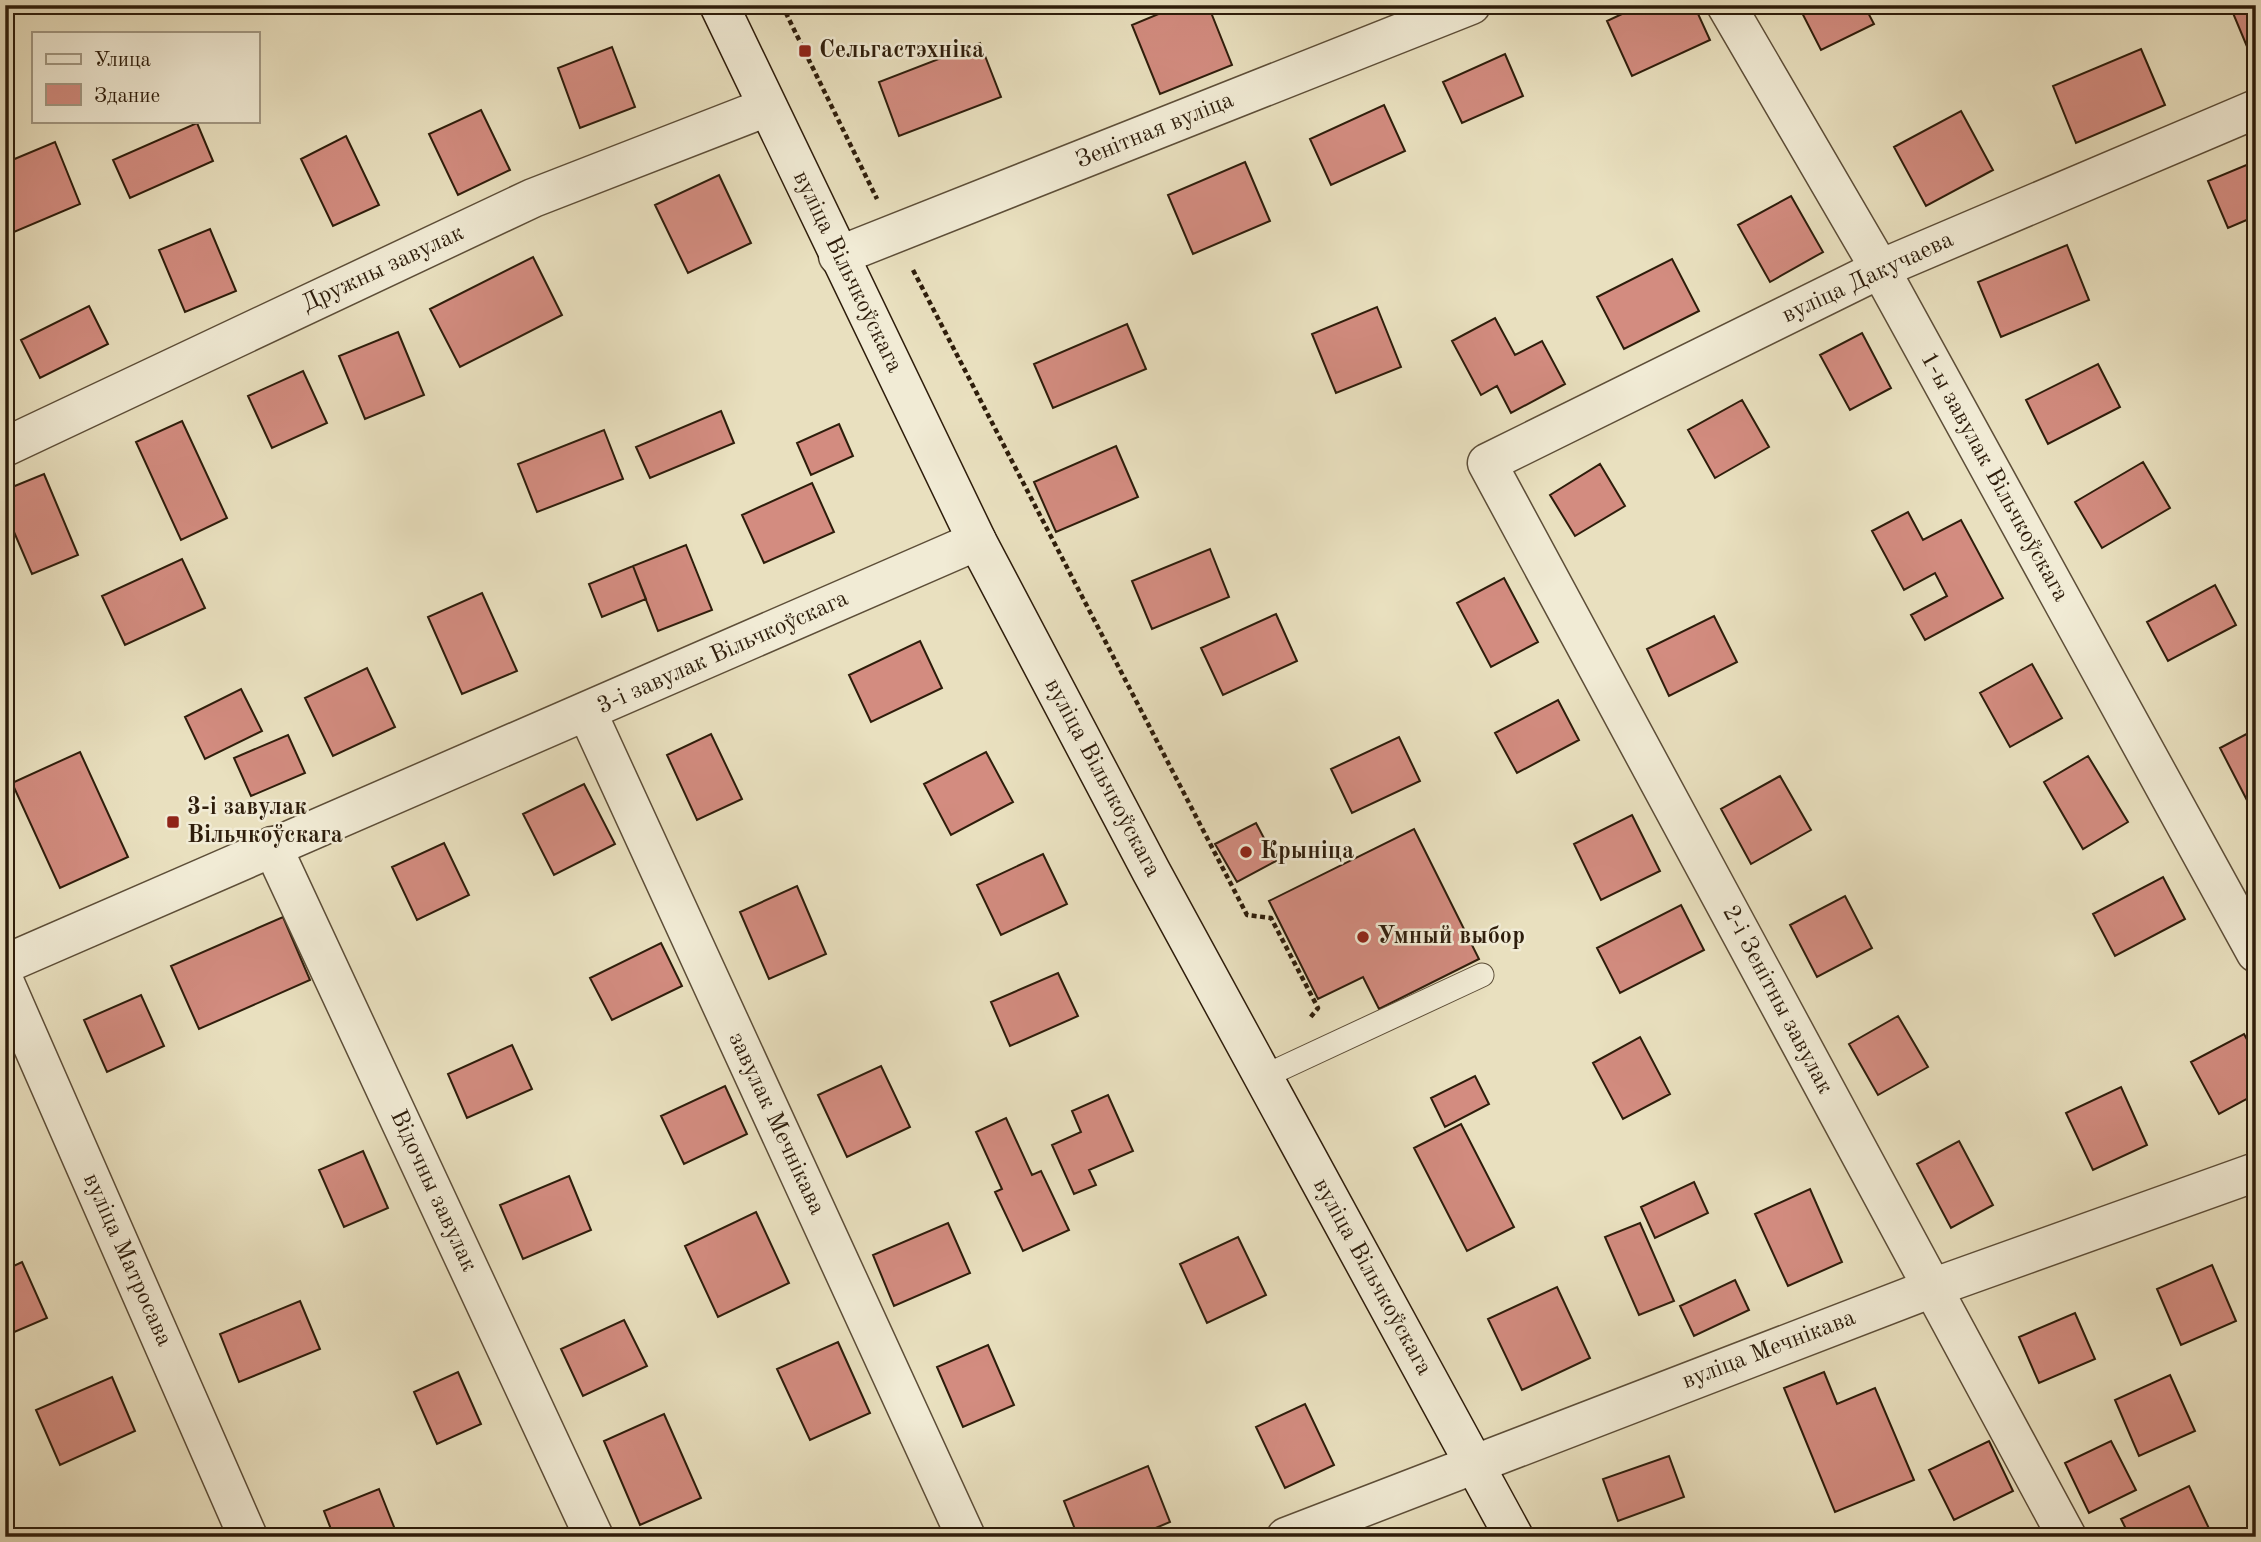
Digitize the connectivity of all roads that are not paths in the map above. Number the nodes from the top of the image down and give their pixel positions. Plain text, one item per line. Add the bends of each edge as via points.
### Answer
1 (719, 5) edge
2 (1471, 5) edge
3 (1726, 5) edge
4 (767, 107) junction
5 (2256, 109) edge
6 (838, 256) junction
7 (1880, 269) junction
8 (5, 447) edge
9 (1487, 463) joint
10 (977, 541) junction
11 (587, 712) junction
12 (272, 846) junction
13 (2256, 953) edge
14 (5, 964) edge
15 (1482, 975) dead end
16 (5, 983) edge
17 (1263, 1077) junction
18 (2256, 1172) edge
19 (1932, 1288) junction
20 (1474, 1463) junction
21 (248, 1537) edge
22 (594, 1537) edge
23 (966, 1537) edge
24 (1286, 1537) edge
25 (1514, 1537) edge
26 (2067, 1537) edge

1 - 4 street, вуліца Вільчкоўскага
2 - 6 street, Зенітная вуліца
3 - 7 street, 1-ы завулак Вільчкоўскага
4 - 6 street, вуліца Вільчкоўскага
4 - 8 street, Дружны завулак via 533,198
5 - 7 street, вуліца Дакучаева
6 - 10 street, вуліца Вільчкоўскага
7 - 9 street, вуліца Дакучаева
7 - 13 street, 1-ы завулак Вільчкоўскага
9 - 19 street, 2-і Зенітны завулак
10 - 11 street, 3-і завулак Вільчкоўскага
10 - 17 street, вуліца Вільчкоўскага
11 - 12 street, 3-і завулак Вільчкоўскага
11 - 23 street, завулак Мечнікава
12 - 14 street, 3-і завулак Вільчкоўскага
12 - 22 street, Відочны завулак
15 - 17 lane
16 - 21 street, вуліца Матросава
17 - 20 street, вуліца Вільчкоўскага
18 - 19 street, вуліца Мечнікава
19 - 20 street, вуліца Мечнікава
19 - 26 street, 2-і Зенітны завулак
20 - 24 street, вуліца Мечнікава
20 - 25 street, вуліца Вільчкоўскага

